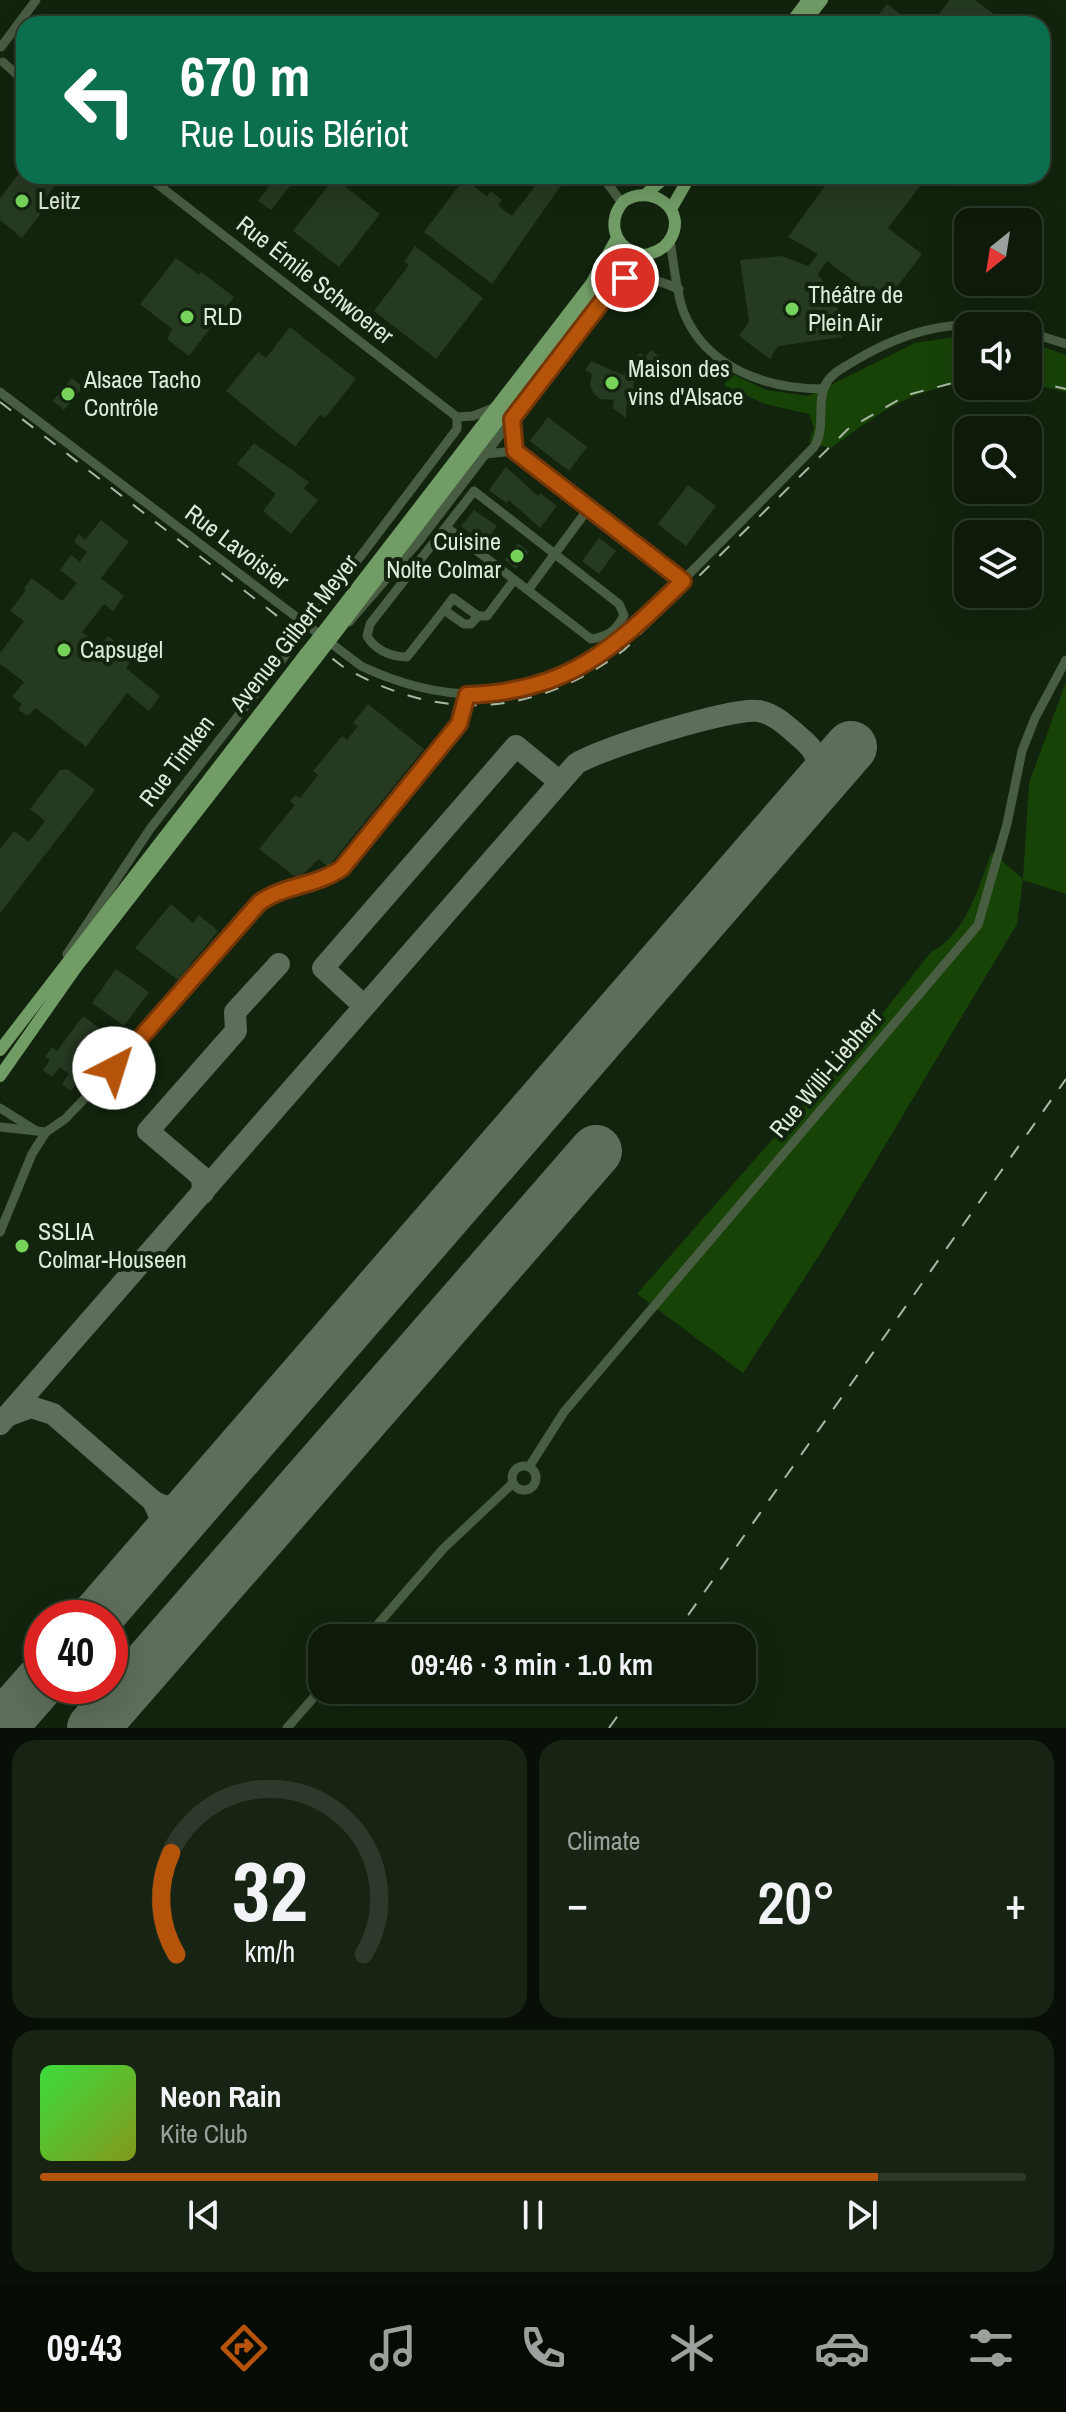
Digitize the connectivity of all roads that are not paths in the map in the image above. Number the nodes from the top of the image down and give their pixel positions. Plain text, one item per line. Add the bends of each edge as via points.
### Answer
1 (36, 0) edge
2 (822, 0) edge
3 (24, 16) edge
4 (809, 16) edge
5 (16, 26) edge
6 (0, 47) edge
7 (1, 63) edge
8 (157, 184) edge
9 (608, 184) edge
10 (658, 184) edge
11 (685, 184) edge
12 (647, 193) junction
13 (622, 203) junction
14 (671, 209) junction
15 (617, 238) junction
16 (670, 240) junction
17 (655, 252) junction
18 (641, 254) junction
19 (674, 266) junction
20 (679, 289) junction
21 (954, 328) edge
22 (1042, 336) edge
23 (1066, 344) edge
24 (823, 389) junction
25 (0, 392) edge
26 (496, 407) junction
27 (457, 417) junction
28 (512, 419) junction
29 (515, 451) junction
30 (485, 454) junction
31 (447, 505) junction
32 (588, 509) junction
33 (446, 527) junction
34 (419, 541) junction
35 (555, 554) junction
36 (514, 580) junction
37 (683, 581) junction
38 (528, 590) junction
39 (444, 610) junction
40 (478, 616) junction
41 (330, 631) junction
42 (310, 656) junction
43 (1066, 660) edge
44 (467, 695) junction
45 (51, 985) junction
46 (0, 1050) edge
47 (0, 1076) edge
48 (0, 1108) edge
49 (0, 1127) edge
50 (27, 1131) junction
51 (42, 1132) junction
52 (32, 1154) junction
53 (0, 1232) edge
54 (529, 1467) junction
55 (513, 1483) junction
56 (378, 1624) edge
57 (308, 1704) edge
58 (287, 1728) edge

1 - 3 street
2 - 4 main road
5 - 6 street
6 - 7 street
8 - 27 street, Rue Émile Schwoerer
9 - 13 street
10 - 12 main road
11 - 14 main road
12 - 13 main road
12 - 14 main road
13 - 15 main road, Avenue Gilbert Meyer via 614,219
14 - 16 main road via 675,224
15 - 18 main road
15 - 26 main road, Avenue Gilbert Meyer via 591,284
16 - 17 main road
16 - 19 street
17 - 18 main road
17 - 19 street
18 - 41 main road, Avenue Gilbert Meyer via 599,289
19 - 20 street
20 - 24 street via 690,325 729,365 766,383
20 - 28 street, Avenue Gilbert Meyer via 642,278 625,278 614,286
21 - 24 street via 927,329 879,346 833,374
22 - 23 street
24 - 37 street, Rue Lavoisier via 822,428 814,447
25 - 44 street, Rue Lavoisier via 361,666 409,686
26 - 27 street
26 - 41 main road, Avenue Gilbert Meyer
27 - 45 street, Rue Timken, bridge via 457,429 150,829
28 - 29 street
28 - 30 street, Avenue Gilbert Meyer
29 - 30 street
29 - 32 street
30 - 31 street, Avenue Gilbert Meyer
31 - 33 street
31 - 34 street, Avenue Gilbert Meyer
32 - 35 street
32 - 37 street
33 - 34 street
33 - 35 street via 474,491
33 - 36 street
33 - 39 street via 370,624 367,636 372,646 407,657
34 - 41 street, Avenue Gilbert Meyer via 361,612
35 - 38 street
35 - 38 street via 619,604 624,615 618,628 591,639
36 - 38 street
36 - 40 street via 487,616
37 - 44 street, Rue Lavoisier via 625,638 575,671 536,686
39 - 40 street via 464,624
39 - 40 street via 453,598
41 - 42 main road, Avenue Gilbert Meyer, bridge
42 - 45 main road, Avenue Gilbert Meyer
42 - 47 main road, Avenue Gilbert Meyer
43 - 54 street, Rue Willi-Liebherr via 1022,751 978,925 564,1412
44 - 51 street via 459,724 342,868 259,903 114,1068 65,1119
45 - 46 main road, Avenue Gilbert Meyer
48 - 51 street
49 - 50 street
50 - 51 street
50 - 52 street
51 - 52 street
52 - 53 street
54 - 55 street, Rue Willi-Liebherr via 517,1468
54 - 55 street, Rue Willi-Liebherr via 536,1476 533,1487 522,1490
55 - 56 street, Rue Willi-Liebherr via 443,1549
57 - 58 street

